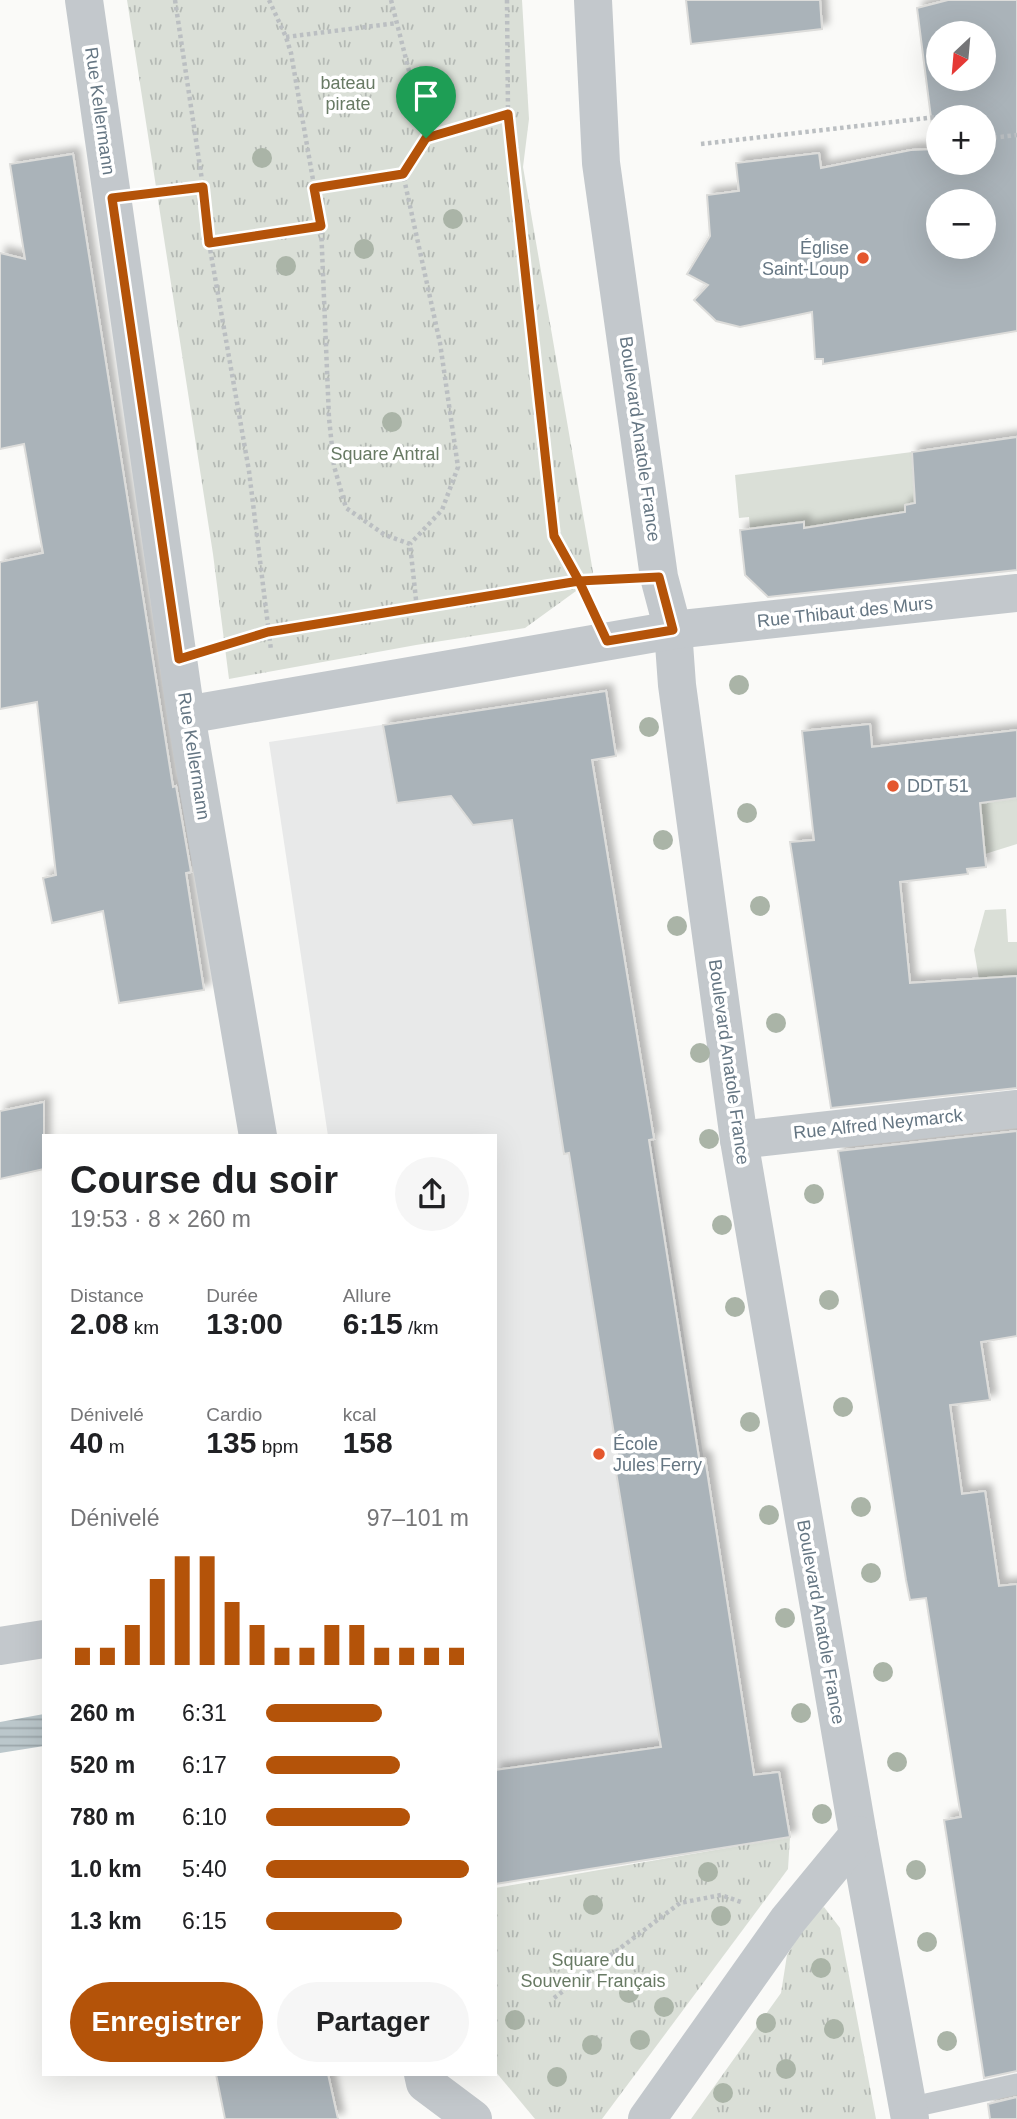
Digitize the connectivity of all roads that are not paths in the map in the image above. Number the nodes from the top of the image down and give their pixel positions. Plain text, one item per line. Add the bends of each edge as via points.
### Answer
1 (84, 0) edge
2 (593, 0) edge
3 (1017, 593) edge
4 (673, 630) junction
5 (186, 715) junction
6 (1017, 1109) edge
7 (258, 1134) edge
8 (739, 1140) junction
9 (42, 1639) edge
10 (0, 1646) edge
11 (858, 1835) junction
12 (423, 2076) edge
13 (1017, 2084) edge
14 (909, 2114) edge
15 (473, 2119) edge
16 (648, 2119) edge

1 - 5 street, Rue Kellermann
2 - 4 street, Boulevard Anatole France via 601,163 659,577
3 - 4 street, Rue Thibaut des Murs
4 - 5 street, Rue Thibaut des Murs
4 - 8 street, Boulevard Anatole France
5 - 7 street, Rue Kellermann
6 - 8 street, Rue Alfred Neymarck
8 - 11 street, Boulevard Anatole France
9 - 10 street
11 - 14 street, Boulevard Anatole France
11 - 16 street via 788,1920
12 - 15 street via 425,2084
13 - 14 lane

